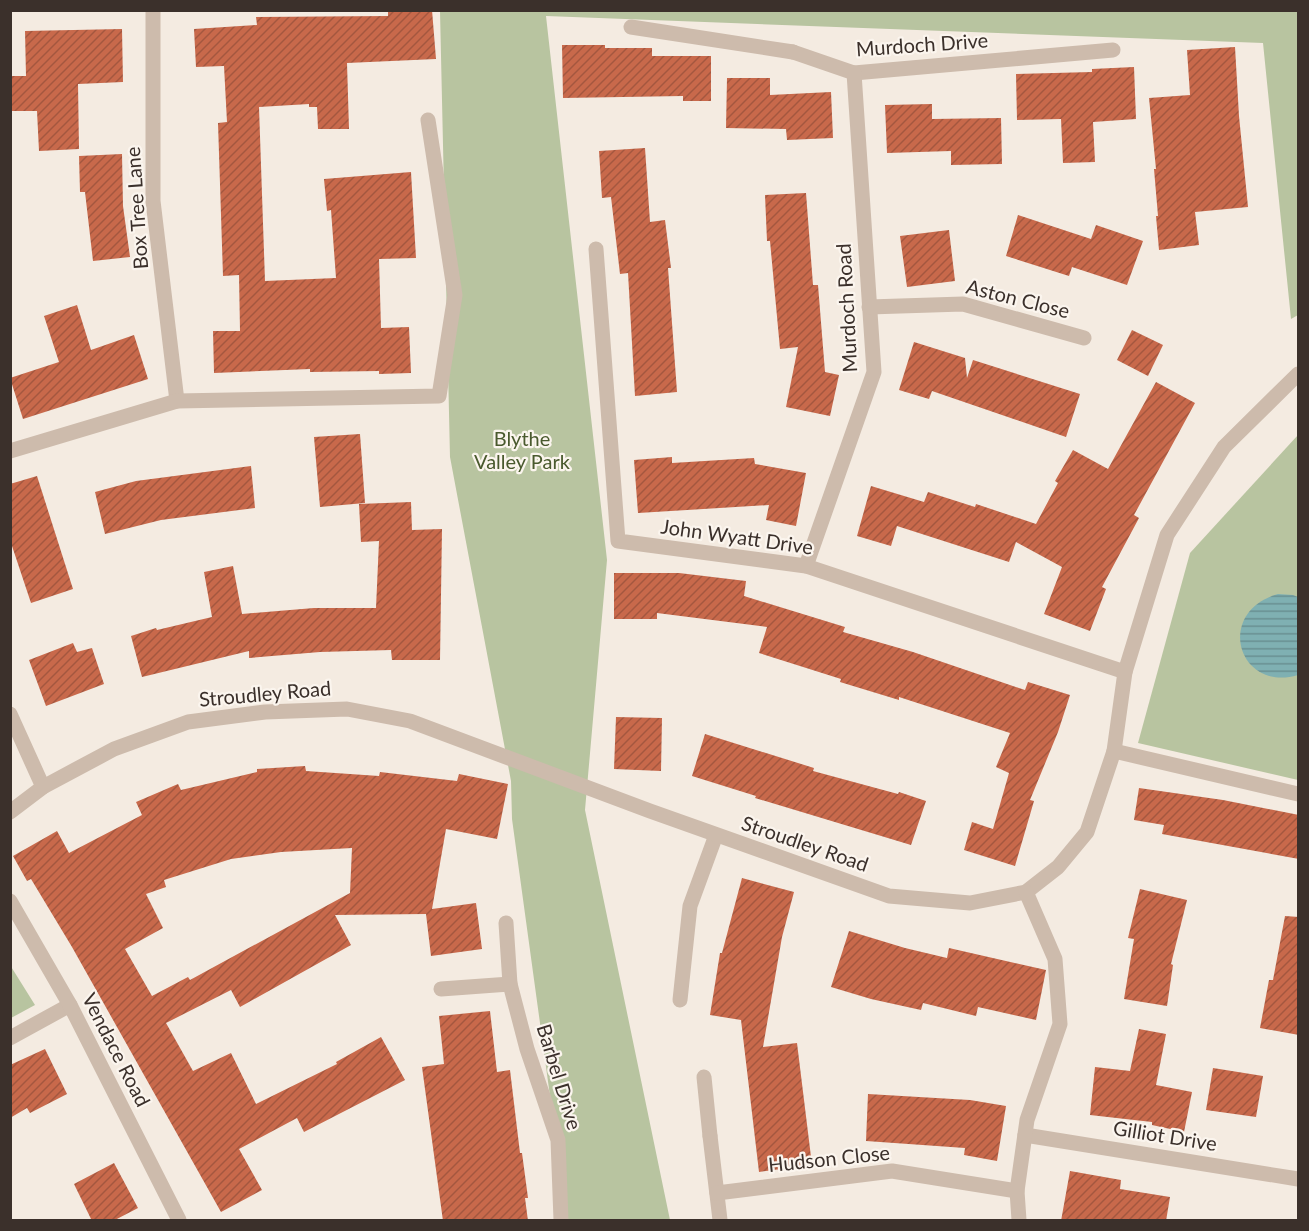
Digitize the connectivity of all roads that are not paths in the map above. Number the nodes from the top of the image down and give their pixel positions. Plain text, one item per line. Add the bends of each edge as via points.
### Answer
1 (153, 10) edge
2 (631, 27) dead end
3 (1113, 50) dead end
4 (854, 73) junction
5 (428, 120) dead end
6 (596, 249) dead end
7 (870, 307) junction
8 (1084, 338) dead end
9 (1299, 374) edge
10 (177, 401) junction
11 (10, 452) edge
12 (806, 566) junction
13 (1125, 672) junction
14 (10, 714) edge
15 (1114, 751) junction
16 (43, 787) junction
17 (1299, 794) edge
18 (10, 812) edge
19 (716, 835) junction
20 (1026, 892) junction
21 (10, 901) edge
22 (506, 922) dead end
23 (510, 984) junction
24 (441, 990) dead end
25 (680, 1000) dead end
26 (70, 1005) junction
27 (10, 1038) edge
28 (704, 1077) dead end
29 (1025, 1135) junction
30 (1299, 1179) edge
31 (1017, 1191) junction
32 (717, 1193) junction
33 (179, 1221) edge
34 (561, 1221) edge
35 (720, 1221) edge
36 (1018, 1221) edge

1 - 10 street, Box Tree Lane via 153,201
2 - 4 street, Murdoch Drive via 793,52
3 - 4 street, Murdoch Drive
4 - 7 street, Murdoch Road
5 - 10 street via 455,295 439,396
6 - 12 street, John Wyatt Drive via 618,541
7 - 8 street, Aston Close via 963,304
7 - 12 street, Murdoch Road via 874,372
9 - 13 street, Stroudley Road via 1224,447 1167,535
10 - 11 street
12 - 13 street, John Wyatt Drive
13 - 15 street, Stroudley Road
14 - 16 street
15 - 17 street
15 - 20 street, Stroudley Road via 1087,832 1058,867
16 - 18 street, Stroudley Road
16 - 19 street, Stroudley Road via 114,749 188,722 265,712 346,709 410,721
19 - 20 street, Stroudley Road via 889,896 970,903
19 - 25 street via 690,906
20 - 29 street via 1055,959 1060,1024
21 - 26 street, Vendace Road
22 - 23 street, Barbel Drive
23 - 24 street
23 - 34 street, Barbel Drive via 558,1140
26 - 27 street
26 - 33 street, Vendace Road
28 - 32 street
29 - 30 street, Gilliot Drive
29 - 31 street
31 - 32 street, Hudson Close via 892,1171
31 - 36 street
32 - 35 street

